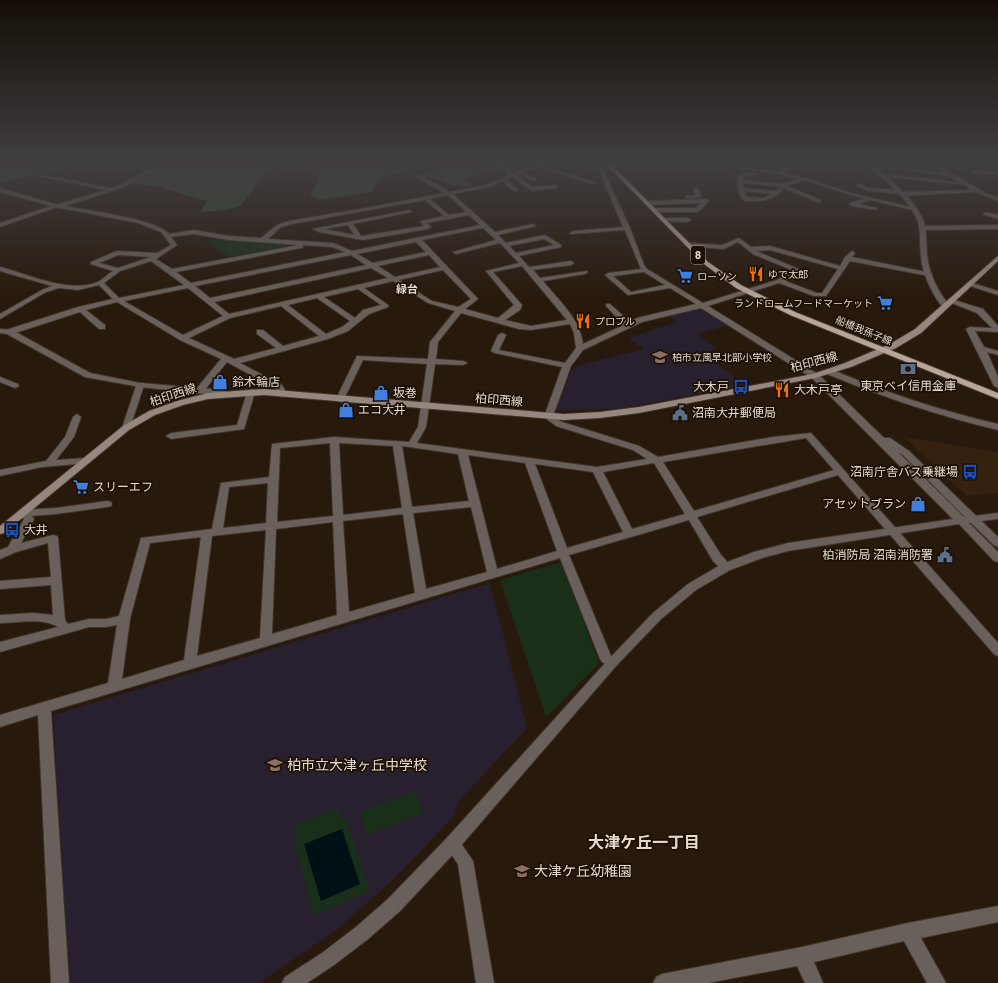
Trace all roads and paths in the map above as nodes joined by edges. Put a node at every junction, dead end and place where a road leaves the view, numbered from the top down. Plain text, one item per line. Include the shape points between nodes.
1 (54, 207) edge
2 (61, 207) edge
3 (382, 207) edge
4 (436, 207) edge
5 (464, 207) edge
6 (618, 207) edge
7 (651, 207) edge
8 (701, 207) edge
9 (865, 207) edge
10 (907, 207) edge
11 (912, 208) joint
12 (371, 209) junction
13 (875, 209) dead end
14 (654, 210) junction
15 (409, 212) dead end
16 (471, 213) junction
17 (986, 214) dead end
18 (381, 217) junction
19 (448, 217) junction
20 (998, 217) edge
21 (663, 220) junction
22 (688, 220) dead end
23 (301, 221) junction
24 (387, 222) dead end
25 (350, 223) junction
26 (0, 225) edge
27 (484, 226) junction
28 (533, 226) dead end
29 (392, 227) dead end
30 (428, 227) junction
31 (998, 227) edge
32 (627, 228) junction
33 (923, 228) junction
34 (316, 229) junction
35 (398, 232) junction
36 (573, 233) dead end
37 (494, 234) junction
38 (168, 236) junction
39 (438, 236) junction
40 (360, 238) junction
41 (264, 239) junction
42 (374, 240) dead end
43 (418, 240) junction
44 (315, 243) junction
45 (503, 243) junction
46 (687, 244) junction
47 (750, 249) junction
48 (456, 252) dead end
49 (352, 253) junction
50 (430, 253) junction
51 (516, 255) junction
52 (155, 257) junction
53 (998, 258) edge
54 (570, 263) dead end
55 (372, 265) junction
56 (526, 267) junction
57 (444, 268) junction
58 (841, 268) junction
59 (0, 269) edge
60 (118, 270) junction
61 (645, 270) junction
62 (171, 271) junction
63 (584, 272) dead end
64 (929, 274) junction
65 (393, 279) junction
66 (538, 280) junction
67 (779, 281) junction
68 (100, 283) junction
69 (969, 284) junction
70 (59, 286) junction
71 (190, 286) junction
72 (671, 286) junction
73 (360, 287) junction
74 (746, 292) junction
75 (998, 293) edge
76 (318, 296) junction
77 (118, 300) junction
78 (208, 301) junction
79 (282, 304) junction
80 (949, 304) junction
81 (608, 305) dead end
82 (703, 305) junction
83 (81, 309) junction
84 (459, 310) junction
85 (228, 316) junction
86 (0, 317) edge
87 (355, 321) junction
88 (499, 321) junction
89 (572, 321) junction
90 (629, 324) junction
91 (102, 327) dead end
92 (998, 330) edge
93 (2, 331) edge
94 (260, 332) dead end
95 (502, 334) dead end
96 (325, 337) junction
97 (183, 338) junction
98 (580, 348) junction
99 (282, 349) junction
100 (982, 349) junction
101 (885, 350) junction
102 (998, 353) edge
103 (229, 360) junction
104 (430, 362) junction
105 (463, 363) dead end
106 (567, 366) junction
107 (830, 372) junction
108 (814, 376) junction
109 (0, 379) edge
110 (140, 385) junction
111 (15, 386) dead end
112 (998, 386) edge
113 (200, 390) junction
114 (251, 392) junction
115 (224, 393) junction
116 (283, 394) junction
117 (997, 394) edge
118 (340, 399) junction
119 (424, 406) junction
120 (548, 416) junction
121 (77, 417) dead end
122 (998, 427) edge
123 (126, 428) junction
124 (171, 436) dead end
125 (334, 440) junction
126 (396, 443) junction
127 (412, 444) junction
128 (462, 452) junction
129 (86, 461) junction
130 (529, 461) junction
131 (658, 461) junction
132 (50, 463) junction
133 (598, 470) junction
134 (839, 472) junction
135 (0, 473) edge
136 (273, 479) junction
137 (475, 503) junction
138 (107, 504) dead end
139 (408, 510) junction
140 (22, 513) junction
141 (692, 515) junction
142 (998, 516) edge
143 (338, 518) junction
144 (967, 520) junction
145 (271, 525) junction
146 (0, 531) edge
147 (892, 531) junction
148 (212, 532) junction
149 (629, 534) junction
150 (998, 544) edge
151 (12, 549) junction
152 (563, 553) junction
153 (0, 555) edge
154 (998, 558) edge
155 (726, 567) junction
156 (493, 575) junction
157 (57, 581) junction
158 (0, 585) edge
159 (421, 595) junction
160 (124, 619) junction
161 (343, 619) junction
162 (0, 620) edge
163 (63, 624) junction
164 (266, 641) junction
165 (0, 647) edge
166 (998, 651) edge
167 (190, 663) junction
168 (612, 663) junction
169 (114, 686) junction
170 (44, 708) junction
171 (0, 721) edge
172 (452, 844) junction
173 (998, 914) edge
174 (908, 932) junction
175 (802, 956) junction
176 (686, 981) edge
177 (60, 983) edge
178 (291, 983) edge
179 (485, 983) edge
180 (662, 983) edge
181 (814, 983) edge
182 (937, 983) edge

1 - 26 street
2 - 38 street via 139,222 163,231
3 - 12 street
4 - 19 street
5 - 16 street
6 - 32 street
7 - 14 main road, 船橋我孫子線 / 8
8 - 14 street via 698,210
9 - 13 street
10 - 11 street
11 - 33 street
12 - 18 street
12 - 23 street
14 - 21 main road, 船橋我孫子線 / 8
15 - 18 street
16 - 19 street
16 - 27 street
17 - 20 street
18 - 24 street
18 - 25 street
19 - 30 street via 423,222
21 - 22 street
21 - 46 main road, 船橋我孫子線 / 8
23 - 34 street
23 - 41 street via 279,226
25 - 34 street
25 - 40 street
27 - 37 street
27 - 39 street
28 - 37 street
29 - 35 street
30 - 35 street
30 - 39 street
31 - 33 street
32 - 36 street
32 - 61 street
33 - 64 street via 924,258
34 - 40 street
35 - 40 street
37 - 45 street
38 - 41 street via 194,232 229,238
38 - 52 street via 174,245
39 - 43 street
40 - 42 street
41 - 44 street
43 - 49 street
43 - 50 street
44 - 49 street via 333,244
44 - 62 street
45 - 48 street
45 - 51 street
45 - 51 street via 545,237 559,246
46 - 47 street via 723,246 740,240
46 - 74 main road, 船橋我孫子線 / 8 via 715,271
47 - 58 street via 770,248
47 - 67 street via 799,271
49 - 55 street
49 - 71 street
50 - 55 street
50 - 57 street
51 - 56 street
52 - 60 street
52 - 60 street via 117,253 92,263
52 - 62 street
53 - 69 main road, 柏印西線
54 - 56 street
55 - 65 street
55 - 78 street
56 - 66 street
56 - 88 street via 489,270 518,305
57 - 65 street
57 - 84 street via 475,299
58 - 64 street via 850,256
58 - 67 street via 824,294 816,295
59 - 70 street
60 - 68 street
61 - 72 street
61 - 72 street via 608,275 630,294
62 - 71 street
63 - 66 street
64 - 80 street via 940,300
65 - 73 street
65 - 84 street via 430,302
66 - 89 street
67 - 74 street
68 - 70 street via 78,288
68 - 77 street
69 - 75 street
69 - 80 main road, 柏印西線
70 - 86 street
71 - 77 street
71 - 78 street
72 - 82 street
73 - 76 street
73 - 87 street via 386,306 366,312
74 - 82 street
74 - 101 main road, 船橋我孫子線 / 8 via 788,312
76 - 79 street
76 - 87 street
77 - 83 street
77 - 97 street
78 - 85 street
79 - 85 street
79 - 96 street
80 - 92 street via 980,311
80 - 101 main road, 柏印西線 via 918,331
81 - 90 street
82 - 90 street
82 - 108 street
83 - 91 street
83 - 93 street
84 - 88 street
84 - 104 street via 434,342
85 - 97 street
87 - 96 street via 345,329
88 - 89 street via 531,328
89 - 98 street via 578,332
90 - 98 street
92 - 100 street via 970,329
93 - 110 street via 88,375
94 - 99 street
95 - 106 street via 496,351
96 - 99 street
97 - 103 street
98 - 106 street
99 - 103 street
100 - 102 street
100 - 112 street
101 - 107 main road, 柏印西線
101 - 117 main road, 船橋我孫子線 / 8
103 - 113 street
103 - 116 street via 279,387
104 - 105 street
104 - 118 street via 360,358
104 - 119 street
106 - 120 street
107 - 108 main road, 柏印西線
107 - 122 street via 926,408
108 - 120 main road, 柏印西線 via 621,413
108 - 144 street
109 - 111 street
110 - 113 street
110 - 123 street
113 - 115 street
114 - 115 main road, 柏印西線
114 - 116 main road, 柏印西線
114 - 124 street via 241,427
115 - 123 main road, 柏印西線 via 165,408
116 - 118 main road, 柏印西線
118 - 119 main road, 柏印西線
119 - 120 main road, 柏印西線
119 - 127 street via 422,427
120 - 131 street via 559,424 636,448
121 - 132 street via 69,436
123 - 129 main road, 柏印西線
125 - 126 street
125 - 136 street via 275,446
125 - 143 street
126 - 127 street
126 - 139 street
127 - 128 street
128 - 130 street
128 - 137 street
129 - 132 street
129 - 140 main road, 柏印西線
130 - 133 street
130 - 152 street
131 - 133 street
131 - 134 street via 808,435
131 - 141 street
132 - 135 street
133 - 149 street
134 - 141 street
134 - 147 street
136 - 145 street
136 - 148 street via 224,485
137 - 139 street
137 - 156 street
138 - 140 street
139 - 143 street
139 - 159 street
140 - 146 main road, 柏印西線
140 - 151 street via 29,518
141 - 149 street
141 - 155 street via 717,558
142 - 144 street
143 - 145 street
143 - 161 street
144 - 147 street
144 - 150 street
144 - 154 street
145 - 148 street
145 - 164 street
147 - 155 street via 788,547
147 - 166 street
148 - 160 street via 145,540
148 - 167 street
149 - 152 street
151 - 153 street
151 - 157 street via 53,538
152 - 156 street
152 - 168 street via 606,659
155 - 168 street via 692,587 658,616
156 - 159 street
157 - 158 street
157 - 163 street
159 - 161 street
160 - 163 street via 106,623
160 - 169 street
161 - 164 street
162 - 163 street via 42,618
163 - 165 street
164 - 167 street
167 - 169 street
168 - 172 street
169 - 170 street
170 - 171 street
170 - 177 street
172 - 178 street via 394,905 362,933
172 - 179 street via 465,861
173 - 174 street
174 - 175 street
174 - 182 street
175 - 176 street
175 - 181 street
176 - 180 street

